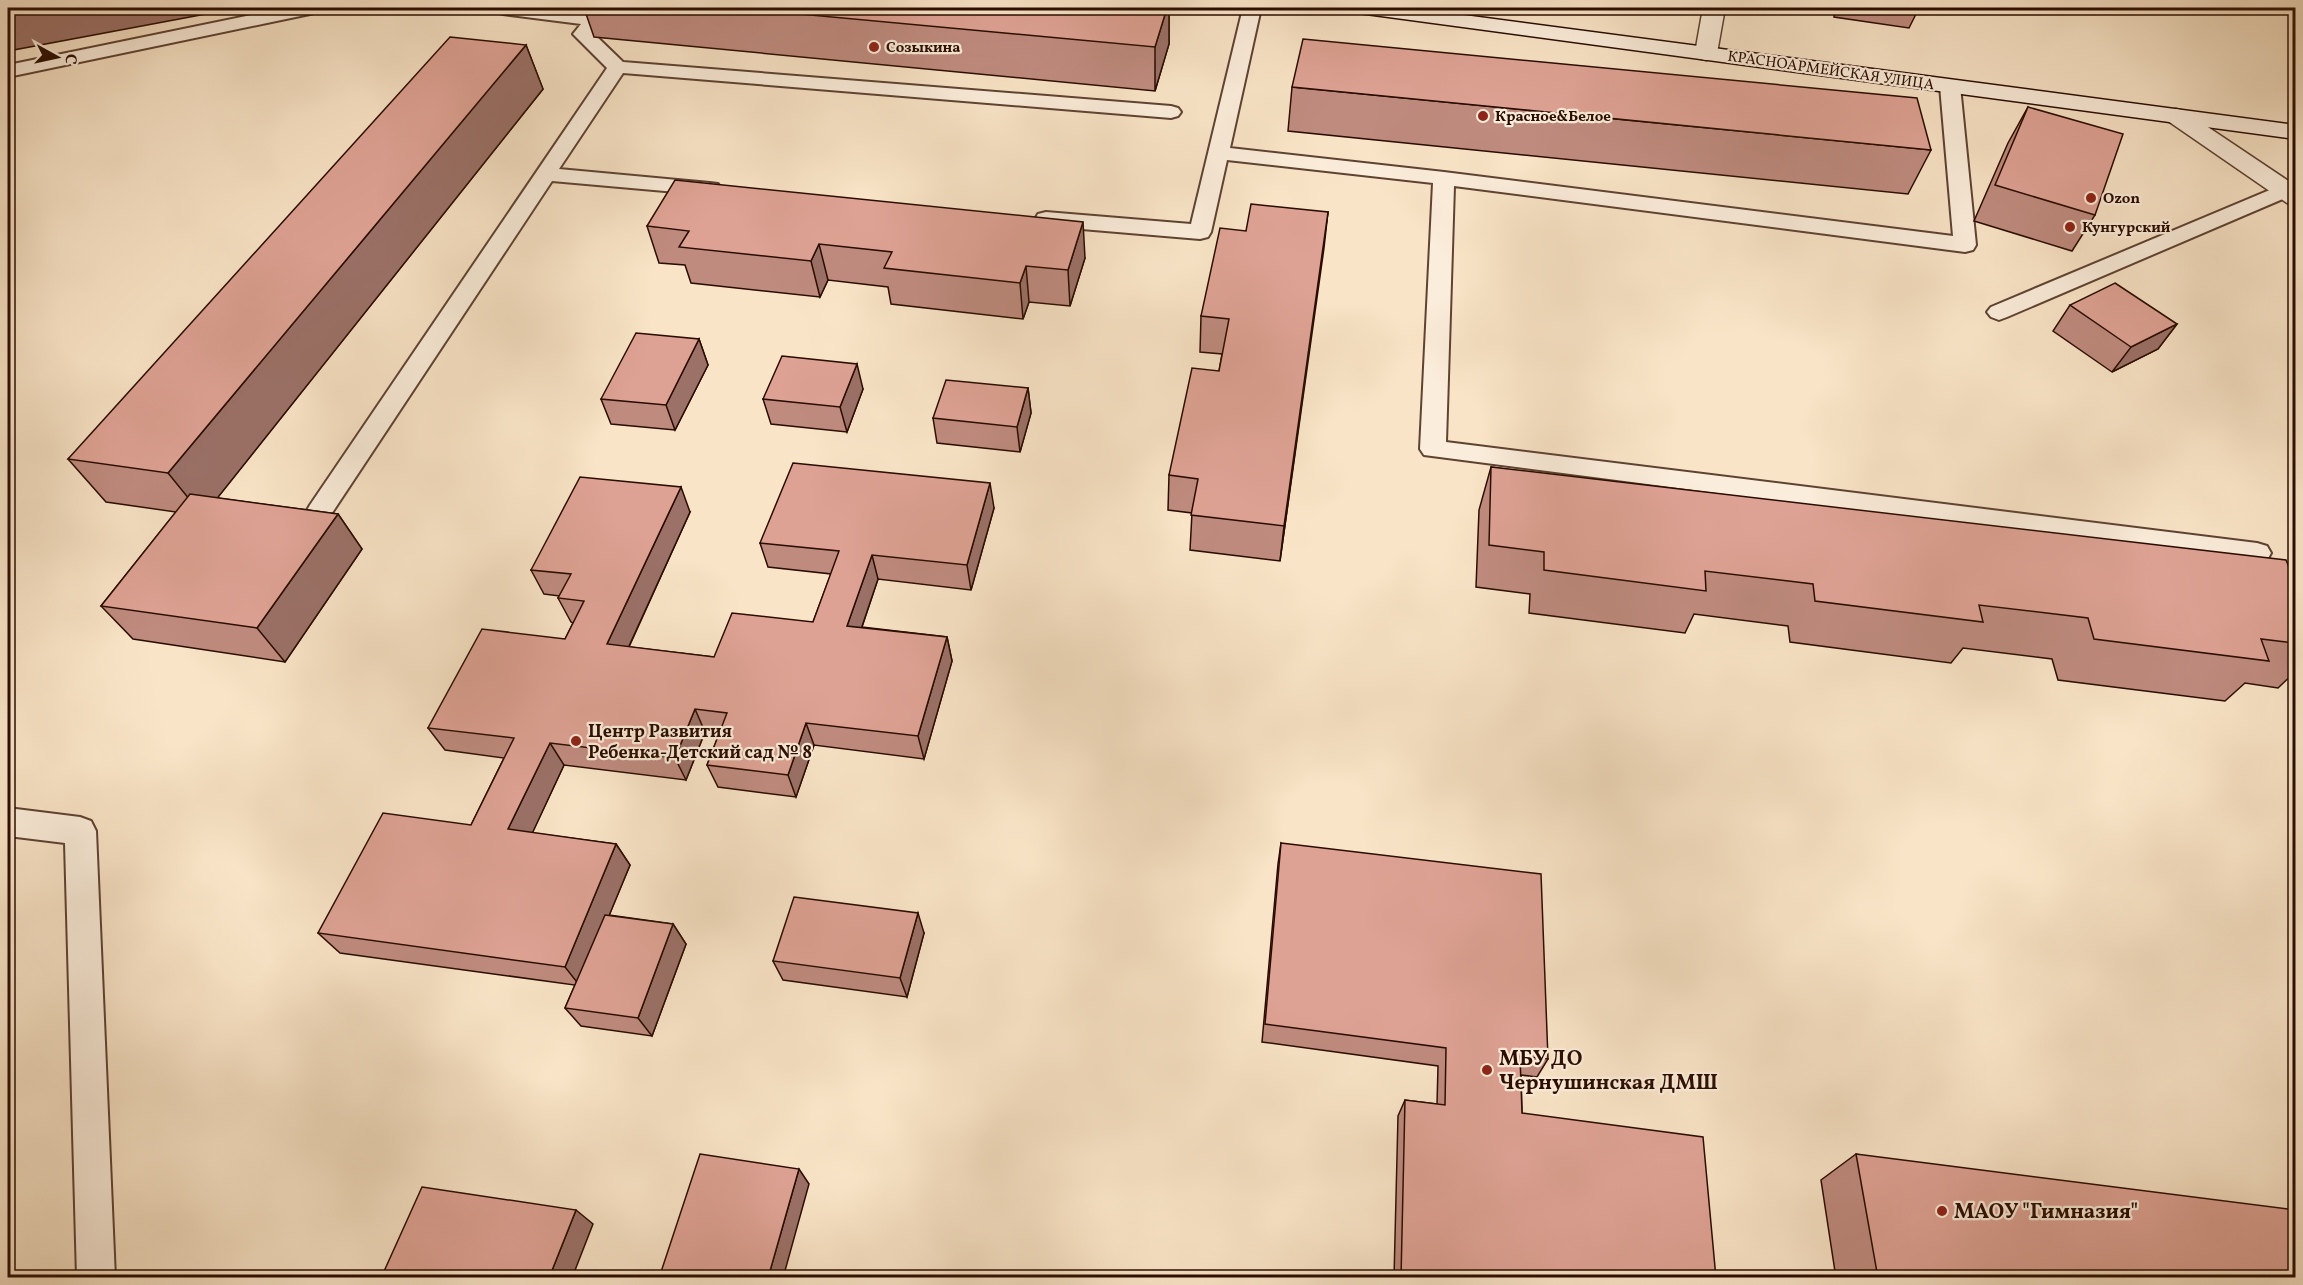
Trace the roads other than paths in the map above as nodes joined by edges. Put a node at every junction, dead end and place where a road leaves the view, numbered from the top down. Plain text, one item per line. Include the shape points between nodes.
1 (310, 8) edge
2 (503, 8) edge
3 (1252, 8) edge
4 (1366, 8) edge
5 (1714, 8) edge
6 (599, 14) edge
7 (1707, 52) junction
8 (616, 67) junction
9 (8, 70) edge
10 (1950, 86) junction
11 (1171, 112) dead end
12 (2176, 116) junction
13 (2295, 132) edge
14 (1218, 153) junction
15 (545, 174) junction
16 (1444, 178) junction
17 (736, 191) edge
18 (2290, 194) edge
19 (1022, 216) edge
20 (1999, 312) dead end
21 (319, 512) edge
22 (2257, 553) dead end
23 (8, 822) edge
24 (96, 1278) edge

1 - 9 lane
2 - 6 lane
3 - 14 lane
4 - 7 street, КРАСНОАРМЕЙСКАЯ УЛИЦА
5 - 7 street
6 - 8 lane via 583,34
7 - 10 street, КРАСНОАРМЕЙСКАЯ УЛИЦА
8 - 11 lane
8 - 15 lane
10 - 12 street, КРАСНОАРМЕЙСКАЯ УЛИЦА
10 - 16 lane via 1965,245
12 - 13 street, КРАСНОАРМЕЙСКАЯ УЛИЦА
12 - 18 street
14 - 16 lane
14 - 19 lane via 1200,232
15 - 17 lane
15 - 21 lane
16 - 22 lane via 1433,449
18 - 20 lane
23 - 24 lane via 80,831

